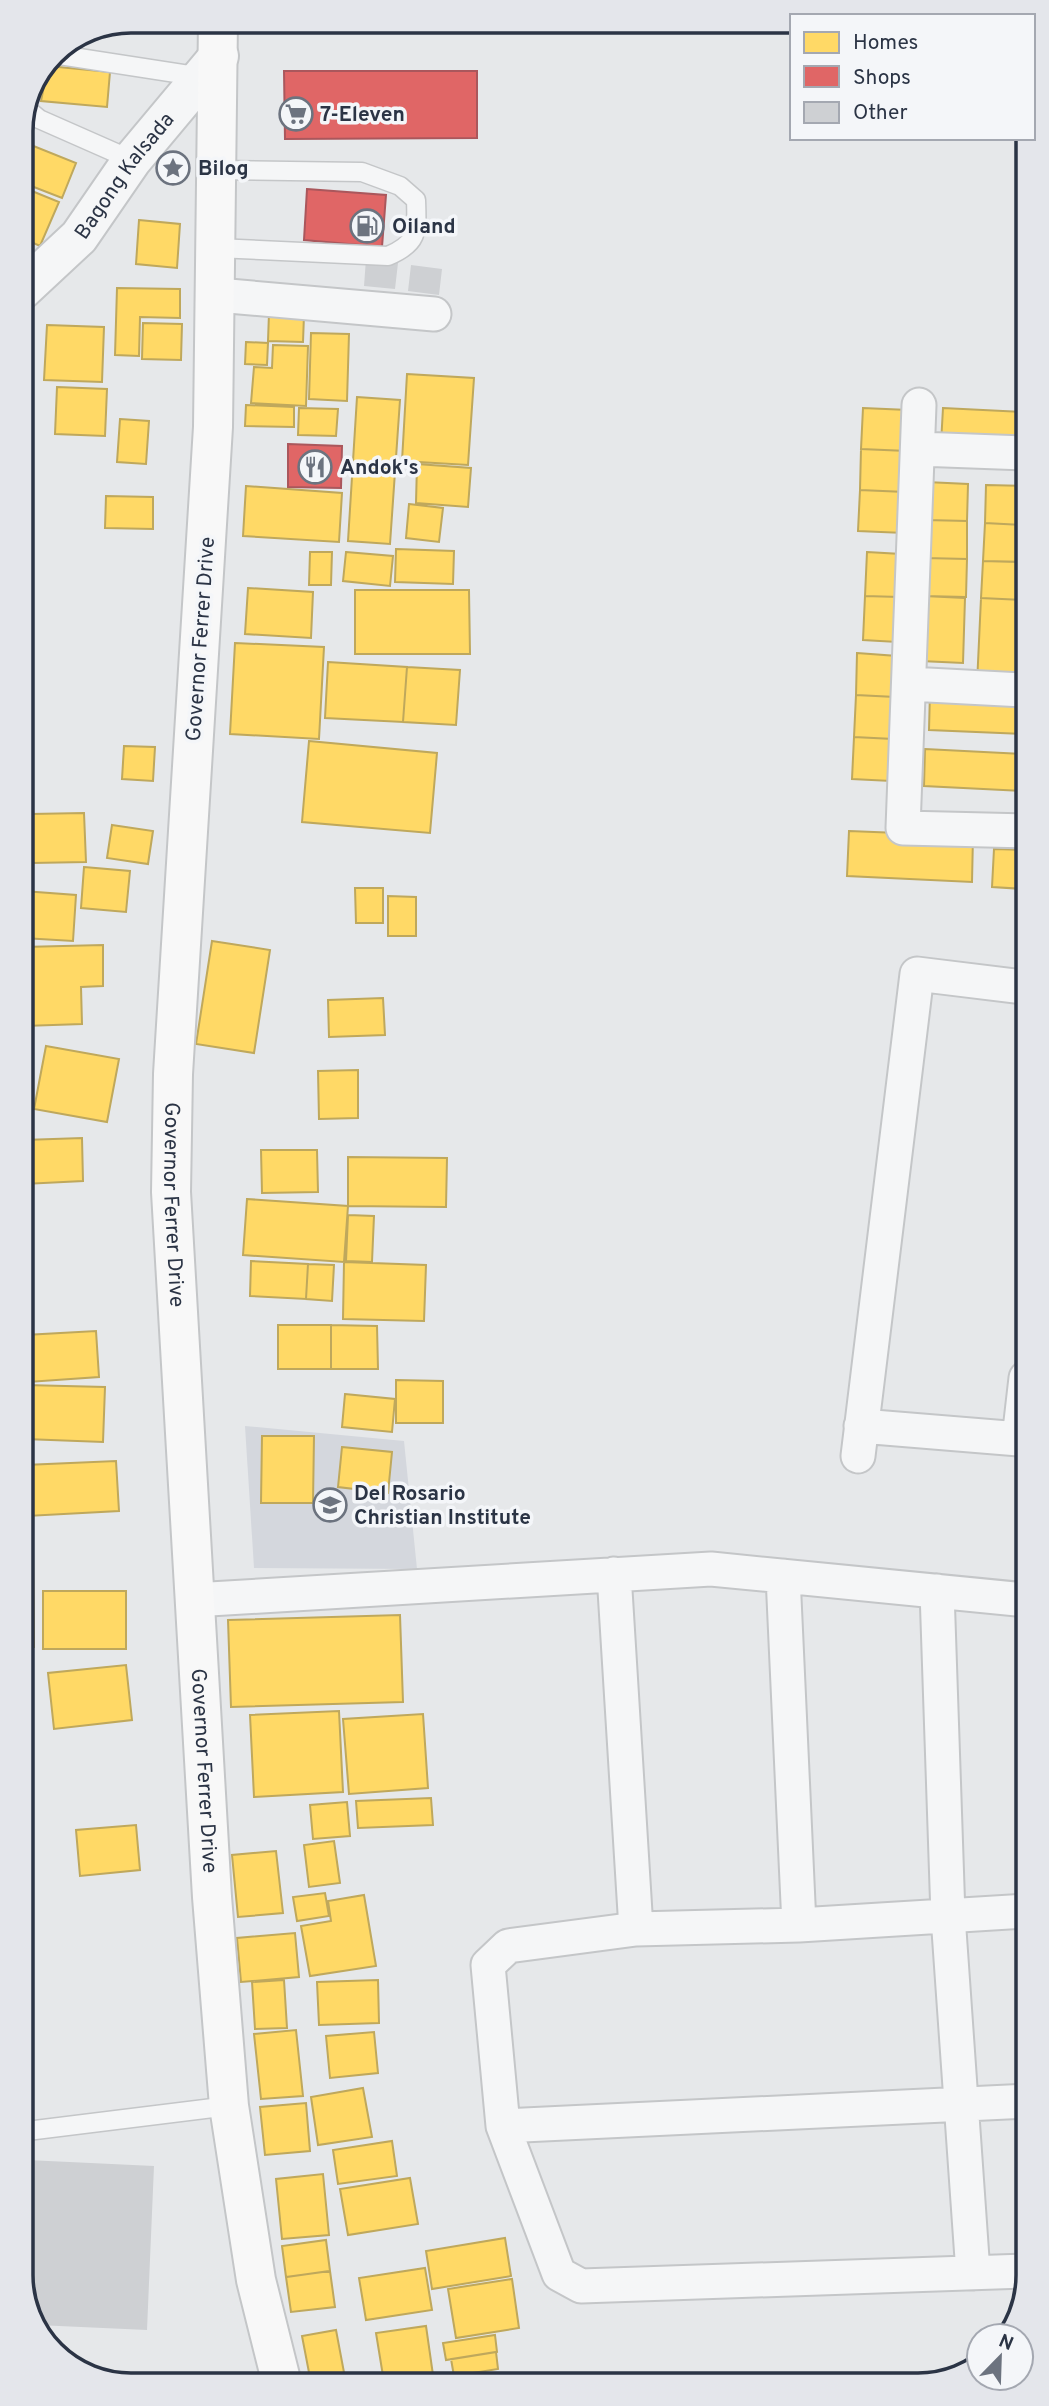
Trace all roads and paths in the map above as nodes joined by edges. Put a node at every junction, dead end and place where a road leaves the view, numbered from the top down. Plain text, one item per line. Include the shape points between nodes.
1 (213, 52) edge
2 (72, 54) edge
3 (35, 116) edge
4 (132, 160) junction
5 (218, 170) junction
6 (216, 248) junction
7 (33, 280) edge
8 (217, 295) junction
9 (434, 314) dead end
10 (919, 405) dead end
11 (918, 449) junction
12 (1016, 453) edge
13 (909, 684) junction
14 (1016, 691) edge
15 (1016, 831) edge
16 (1016, 986) edge
17 (1016, 1439) edge
18 (614, 1574) junction
19 (783, 1576) junction
20 (937, 1591) junction
21 (1016, 1599) edge
22 (193, 1600) junction
23 (1016, 1912) edge
24 (947, 1916) junction
25 (800, 1925) junction
26 (636, 1929) junction
27 (1016, 2101) edge
28 (962, 2103) junction
29 (229, 2106) junction
30 (503, 2126) junction
31 (33, 2130) edge
32 (1016, 2271) edge
33 (973, 2273) junction
34 (279, 2373) edge

1 - 2 lane
1 - 4 street, Bagong Kalsada
1 - 5 main road, Governor Ferrer Drive
3 - 4 lane
4 - 7 street, Bagong Kalsada via 79,237
5 - 6 main road, Governor Ferrer Drive
5 - 6 lane via 362,172 400,187 416,200 417,230 407,248 388,256
6 - 8 main road, Governor Ferrer Drive
8 - 9 street
8 - 22 main road, Governor Ferrer Drive via 173,1074 171,1192
10 - 11 street
11 - 12 street
11 - 13 street
13 - 14 street
13 - 15 street via 903,828
16 - 17 street via 917,974 859,1441
18 - 19 street via 711,1569
18 - 22 street
18 - 26 street
19 - 20 street
19 - 25 street
20 - 21 street
20 - 24 street
22 - 29 main road, Governor Ferrer Drive
23 - 24 street
24 - 25 street
24 - 28 street
25 - 26 street
26 - 30 street via 508,1946 488,1965
27 - 28 street
28 - 30 street
28 - 33 street
29 - 31 lane
29 - 34 main road, Governor Ferrer Drive via 256,2280
30 - 33 street via 559,2274 581,2286
32 - 33 street

